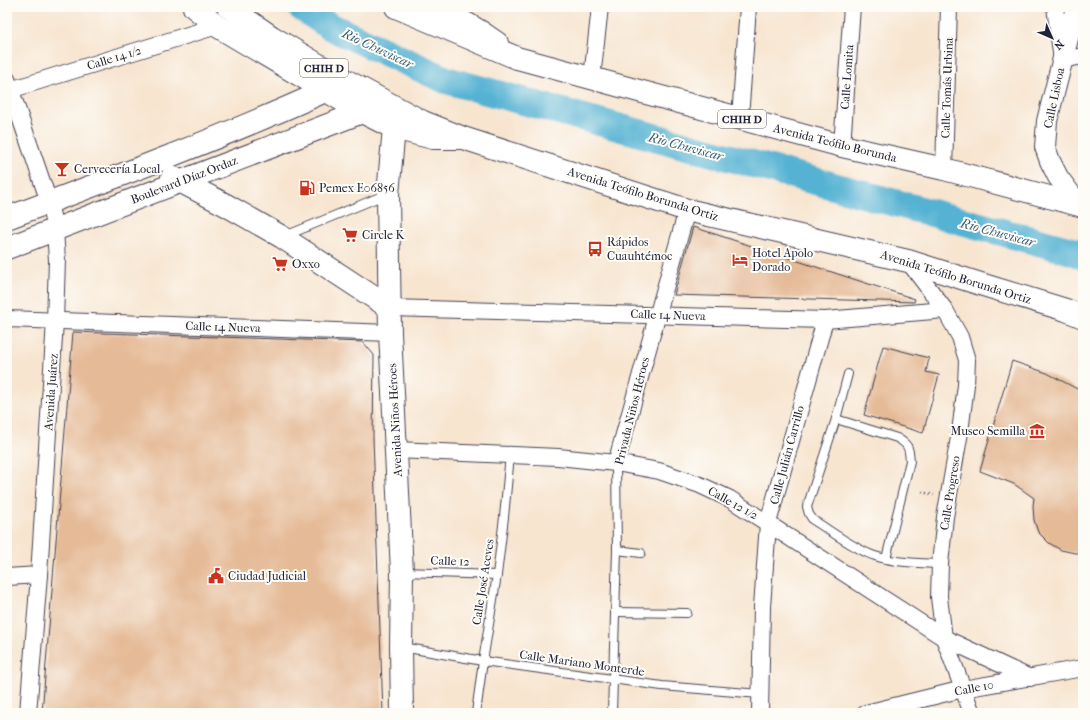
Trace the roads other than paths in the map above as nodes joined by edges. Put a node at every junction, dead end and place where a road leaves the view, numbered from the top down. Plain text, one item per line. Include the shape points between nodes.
1 (194, 7) edge
2 (228, 7) edge
3 (600, 7) edge
4 (748, 7) edge
5 (852, 7) edge
6 (949, 7) edge
7 (1055, 7) edge
8 (1076, 7) edge
9 (443, 9) edge
10 (402, 10) edge
11 (217, 26) junction
12 (1083, 56) edge
13 (517, 58) junction
14 (1062, 60) junction
15 (592, 78) junction
16 (9, 84) edge
17 (325, 91) junction
18 (362, 112) junction
19 (740, 118) junction
20 (394, 128) junction
21 (463, 138) junction
22 (842, 146) junction
23 (152, 164) junction
24 (944, 169) junction
25 (181, 182) junction
26 (388, 194) junction
27 (49, 202) junction
28 (1081, 206) edge
29 (687, 210) junction
30 (7, 218) edge
31 (55, 230) junction
32 (282, 237) junction
33 (7, 248) edge
34 (908, 261) junction
35 (390, 308) junction
36 (945, 310) junction
37 (657, 314) junction
38 (1083, 317) edge
39 (7, 319) edge
40 (825, 320) junction
41 (55, 321) junction
42 (390, 333) junction
43 (848, 374) dead end
44 (836, 419) junction
45 (396, 450) junction
46 (510, 455) junction
47 (616, 463) junction
48 (768, 523) junction
49 (617, 550) junction
50 (641, 553) dead end
51 (886, 559) junction
52 (940, 564) junction
53 (402, 572) junction
54 (39, 575) junction
55 (497, 575) junction
56 (7, 577) edge
57 (615, 612) junction
58 (687, 613) dead end
59 (944, 638) junction
60 (401, 647) junction
61 (482, 661) junction
62 (1083, 668) edge
63 (1030, 678) junction
64 (613, 679) junction
65 (963, 689) junction
66 (760, 694) junction
67 (28, 713) edge
68 (402, 713) edge
69 (476, 713) edge
70 (612, 713) edge
71 (760, 713) edge
72 (866, 713) edge
73 (972, 713) edge

1 - 11 main road
2 - 21 main road, Avenida Teófilo Borunda Ortiz / CHIH D via 332,73 423,122
3 - 15 street
4 - 19 street
5 - 22 street, Calle Lomita
6 - 24 street, Calle Tomás Urbina
7 - 14 street
8 - 14 street, Calle Lisboa
9 - 13 main road, Avenida Teófilo Borunda via 487,35
10 - 13 main road, Avenida Teófilo Borunda / CHIH D
11 - 16 street, Calle 14 1/2
11 - 17 main road
12 - 14 street
13 - 15 main road, Avenida Teófilo Borunda / CHIH D
14 - 28 street, Calle Lisboa via 1047,121 1045,147 1058,177
15 - 19 main road, Avenida Teófilo Borunda / CHIH D
16 - 27 street, Avenida Juárez
17 - 18 main road
17 - 23 main road
18 - 20 main road
18 - 25 main road, Boulevard Díaz Ordaz
19 - 22 main road, Avenida Teófilo Borunda / CHIH D
20 - 21 main road via 433,138
20 - 26 main road, Avenida Niños Héroes
21 - 29 main road, Avenida Teófilo Borunda Ortiz / CHIH D
22 - 24 main road, Avenida Teófilo Borunda / CHIH D
23 - 25 main road
23 - 27 main road
24 - 28 main road, Avenida Teófilo Borunda / CHIH D
25 - 31 main road, Boulevard Díaz Ordaz
25 - 32 main road
26 - 32 lane
26 - 35 main road, Avenida Niños Héroes
27 - 30 main road
27 - 31 street, Avenida Juárez
29 - 34 main road, Avenida Teófilo Borunda Ortiz / CHIH D
29 - 37 street, Privada Niños Héroes
31 - 33 main road, Boulevard Díaz Ordaz
31 - 41 street, Avenida Juárez
32 - 35 main road
34 - 36 street, Calle Progreso
34 - 38 main road, Avenida Teófilo Borunda Ortiz / CHIH D
35 - 37 street, Calle 14 Nueva
35 - 42 main road, Avenida Niños Héroes
36 - 40 street, Calle 14 Nueva
36 - 52 street, Calle Progreso via 960,337 966,360 966,385 944,517
37 - 40 street, Calle 14 Nueva
37 - 47 street, Privada Niños Héroes
39 - 41 street, Calle 14 Nueva
40 - 48 street, Calle Julián Carrillo
41 - 42 street, Calle 14 Nueva
41 - 54 street, Avenida Juárez
42 - 45 main road, Avenida Niños Héroes
43 - 44 lane
44 - 51 lane via 807,507 809,514 813,520 862,550
44 - 51 lane via 897,438 906,443 910,450 910,461
45 - 46 street, Calle 12 1/2
45 - 53 main road, Avenida Niños Héroes
46 - 47 street, Calle 12 1/2
46 - 55 lane, Calle José Aceves
47 - 48 street, Calle 12 1/2 via 658,471 700,485 730,499
47 - 49 lane, Privada Niños Héroes
48 - 59 street, Calle 12 1/2
48 - 66 street, Calle Julián Carrillo via 762,607
49 - 50 lane
49 - 57 lane, Privada Niños Héroes
51 - 52 lane
52 - 59 street, Calle Progreso via 939,597
53 - 55 lane, Calle 12
53 - 60 main road, Avenida Niños Héroes
54 - 56 street
54 - 67 street, Avenida Juárez
55 - 61 lane, Calle José Aceves
57 - 58 lane
57 - 64 lane, Privada Niños Héroes
59 - 63 street, Calle 12 1/2
59 - 65 street, Calle Progreso
60 - 61 lane, Calle Mariano Monterde
60 - 68 main road, Avenida Niños Héroes
61 - 64 lane, Calle Mariano Monterde
61 - 69 lane, Calle José Aceves
62 - 63 street, Calle 10
63 - 65 street, Calle 10
64 - 66 lane, Calle Mariano Monterde
64 - 70 lane, Privada Niños Héroes
65 - 72 street, Calle 10
65 - 73 street, Calle Progreso
66 - 71 street, Calle Julián Carrillo

